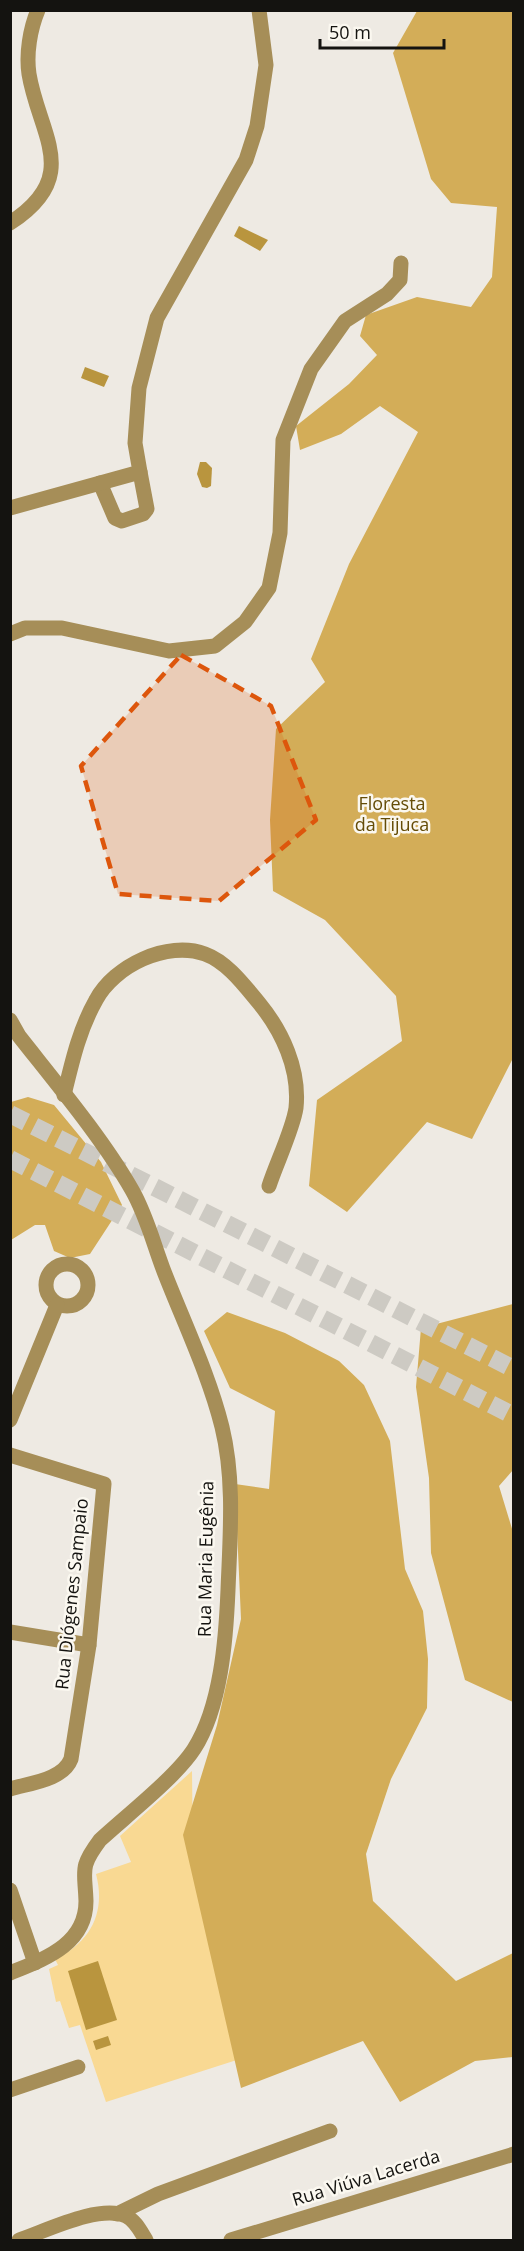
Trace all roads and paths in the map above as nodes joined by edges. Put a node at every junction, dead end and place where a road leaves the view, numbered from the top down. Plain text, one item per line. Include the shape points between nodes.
1 (38, 10) edge
2 (259, 10) edge
3 (10, 224) edge
4 (401, 263) dead end
5 (140, 472) junction
6 (100, 483) junction
7 (10, 507) edge
8 (10, 634) edge
9 (10, 1020) edge
10 (64, 1095) junction
11 (269, 1186) dead end
12 (57, 1305) dead end
13 (10, 1420) edge
14 (10, 1455) edge
15 (10, 1632) edge
16 (89, 1645) junction
17 (10, 1789) edge
18 (10, 1890) edge
19 (35, 1963) junction
20 (10, 1973) edge
21 (78, 2067) dead end
22 (11, 2088) edge
23 (330, 2131) dead end
24 (513, 2154) edge
25 (117, 2214) junction
26 (19, 2241) edge
27 (146, 2241) edge
28 (231, 2241) edge

1 - 3 street via 31,26 29,74 48,133 52,163 44,192
2 - 5 street via 266,65 257,126 246,160 157,318 139,388 135,443
4 - 8 street via 400,280 387,294 345,321 311,369 283,440 280,533 269,588 245,622 215,646 169,651 62,628 25,628
5 - 6 street
5 - 6 street via 147,509 122,521 115,518
6 - 7 street
9 - 10 street, Rua Maria Eugênia
10 - 11 street via 78,1038 97,998 129,965 170,949 205,954 236,975 275,1023 293,1066 296,1108
10 - 19 street, Rua Maria Eugênia via 134,1192 207,1380 227,1459 230,1546 221,1670 206,1727 179,1767 89,1854 83,1877 86,1900 80,1926 59,1951
12 - 13 street
14 - 16 street, Rua Diógenes Sampaio via 104,1484
15 - 16 street
16 - 17 street, Rua Diógenes Sampaio via 67,1769
18 - 19 street
19 - 20 street, Rua Maria Eugênia
21 - 22 street
23 - 25 street via 158,2193
24 - 28 street, Rua Viúva Lacerda
25 - 26 street via 94,2214
25 - 27 street via 128,2216

